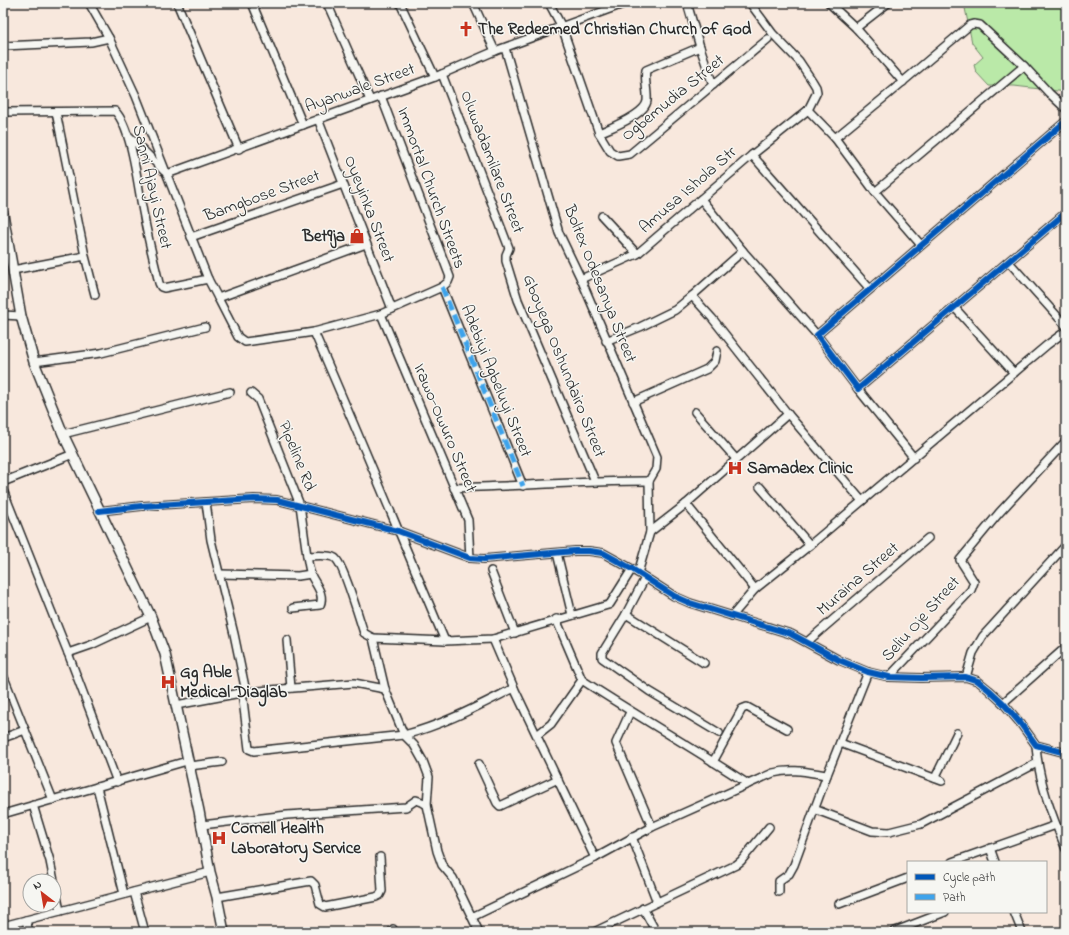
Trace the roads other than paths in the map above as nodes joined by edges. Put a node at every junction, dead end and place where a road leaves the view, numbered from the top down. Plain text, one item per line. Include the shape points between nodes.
1 (89, 3) edge
2 (176, 3) edge
3 (252, 3) edge
4 (327, 3) edge
5 (400, 3) edge
6 (473, 3) edge
7 (550, 3) edge
8 (626, 3) edge
9 (687, 3) edge
10 (750, 3) edge
11 (829, 3) edge
12 (888, 3) edge
13 (562, 27) junction
14 (856, 28) junction
15 (109, 38) junction
16 (768, 39) dead end
17 (3, 46) edge
18 (700, 47) junction
19 (505, 48) junction
20 (495, 51) junction
21 (1024, 66) junction
22 (439, 75) junction
23 (903, 82) junction
24 (713, 85) junction
25 (381, 96) junction
26 (370, 100) junction
27 (1066, 109) edge
28 (808, 110) junction
29 (3, 112) edge
30 (56, 112) junction
31 (318, 119) junction
32 (1066, 121) edge
33 (303, 125) junction
34 (599, 133) junction
35 (128, 136) junction
36 (835, 138) junction
37 (239, 149) junction
38 (752, 155) junction
39 (167, 174) junction
40 (343, 184) junction
41 (875, 192) junction
42 (701, 199) junction
43 (3, 214) edge
44 (1065, 215) edge
45 (602, 216) dead end
46 (191, 237) junction
47 (366, 244) junction
48 (921, 245) junction
49 (743, 251) junction
50 (637, 254) junction
51 (85, 256) junction
52 (506, 261) joint
53 (1009, 262) junction
54 (13, 270) junction
55 (208, 279) junction
56 (581, 279) junction
57 (442, 288) junction
58 (870, 289) junction
59 (96, 295) dead end
60 (692, 296) junction
61 (218, 298) junction
62 (954, 307) junction
63 (392, 309) junction
64 (381, 314) junction
65 (3, 315) edge
66 (21, 316) junction
67 (1066, 326) edge
68 (205, 327) dead end
69 (1066, 331) edge
70 (314, 332) junction
71 (817, 335) junction
72 (606, 341) junction
73 (717, 351) dead end
74 (34, 362) junction
75 (1014, 373) junction
76 (858, 389) junction
77 (230, 392) dead end
78 (251, 392) dead end
79 (633, 402) junction
80 (695, 412) dead end
81 (788, 414) junction
82 (62, 434) junction
83 (1066, 441) edge
84 (73, 454) junction
85 (914, 458) junction
86 (736, 459) junction
87 (595, 481) junction
88 (649, 481) junction
89 (3, 482) edge
90 (523, 486) junction
91 (760, 487) dead end
92 (454, 488) junction
93 (3, 490) edge
94 (862, 501) junction
95 (206, 502) junction
96 (686, 504) junction
97 (300, 505) junction
98 (99, 511) junction
99 (398, 531) junction
100 (650, 532) junction
101 (928, 538) dead end
102 (810, 545) junction
103 (1066, 545) edge
104 (557, 553) junction
105 (307, 556) junction
106 (470, 558) junction
107 (491, 571) dead end
108 (635, 571) junction
109 (220, 574) junction
110 (311, 574) junction
111 (645, 578) junction
112 (755, 589) junction
113 (293, 608) dead end
114 (626, 614) junction
115 (572, 615) junction
116 (732, 616) junction
117 (151, 617) junction
118 (556, 619) junction
119 (515, 633) junction
120 (373, 638) junction
121 (493, 639) junction
122 (287, 640) dead end
123 (445, 641) junction
124 (807, 642) junction
125 (1066, 647) edge
126 (68, 653) junction
127 (704, 662) dead end
128 (868, 672) junction
129 (3, 675) edge
130 (966, 676) junction
131 (889, 677) junction
132 (582, 680) junction
133 (291, 688) junction
134 (514, 688) junction
135 (385, 689) junction
136 (244, 692) junction
137 (1003, 703) junction
138 (176, 705) junction
139 (630, 712) junction
140 (787, 729) dead end
141 (25, 730) junction
142 (719, 733) dead end
143 (957, 733) dead end
144 (404, 735) junction
145 (538, 735) junction
146 (3, 738) edge
147 (840, 743) junction
148 (1036, 745) junction
149 (1066, 753) edge
150 (222, 762) dead end
151 (713, 762) junction
152 (1037, 763) junction
153 (188, 764) junction
154 (479, 764) dead end
155 (827, 775) junction
156 (558, 779) junction
157 (117, 782) junction
158 (748, 784) junction
159 (97, 787) junction
160 (53, 800) junction
161 (33, 805) junction
162 (427, 805) junction
163 (814, 809) junction
164 (3, 814) edge
165 (202, 825) junction
166 (1056, 825) junction
167 (652, 827) junction
168 (769, 827) dead end
169 (632, 837) junction
170 (990, 848) junction
171 (1066, 849) edge
172 (380, 857) dead end
173 (595, 858) junction
174 (955, 861) edge
175 (995, 861) edge
176 (210, 872) junction
177 (52, 873) edge
178 (907, 878) edge
179 (134, 892) junction
180 (779, 892) dead end
181 (124, 894) junction
182 (217, 896) junction
183 (657, 902) junction
184 (839, 904) dead end
185 (642, 908) junction
186 (62, 910) edge
187 (52, 913) edge
188 (942, 913) edge
189 (1014, 913) edge
190 (472, 917) junction
191 (26, 920) junction
192 (3, 926) edge
193 (29, 932) edge
194 (145, 932) edge
195 (224, 932) edge
196 (479, 932) edge
197 (594, 932) edge
198 (656, 932) edge
199 (893, 932) edge
200 (1022, 932) edge

1 - 15 street
2 - 37 street
3 - 33 street
4 - 26 street
5 - 22 street, Oluwadamilare Street
6 - 20 street
7 - 13 street
8 - 13 street, Ayanwale Street
9 - 18 street
10 - 28 street via 816,87 817,92
11 - 14 street
12 - 14 street
13 - 19 street, Ayanwale Street
13 - 34 street
14 - 23 street
15 - 17 street via 91,42
15 - 39 street via 136,96
16 - 24 street, Ogbemudia Street
18 - 24 street
18 - 34 street via 646,70 645,106 629,120
19 - 20 street, Ayanwale Street
19 - 56 street, Boltex Odesanya Street via 559,233
20 - 22 street, Ayanwale Street
21 - 23 street via 992,35 980,25 974,24 966,27
21 - 27 street
21 - 41 street
22 - 25 street, Ayanwale Street
22 - 52 street, Oluwadamilare Street via 509,248
23 - 36 street
24 - 34 street, Ogbemudia Street via 630,154 614,154
25 - 26 street, Ayanwale Street
25 - 57 street, Immortal Church Streets via 450,277
26 - 31 street, Ayanwale Street
28 - 36 street
28 - 38 street, Amusa Ishola Str
29 - 30 street, Sanni Ajayi Street
30 - 35 street, Sanni Ajayi Street via 115,111
30 - 51 street
31 - 33 street, Ayanwale Street
31 - 40 street, Oyeyinka Street
32 - 48 street
33 - 37 street, Ayanwale Street
35 - 39 street
35 - 55 street, Sanni Ajayi Street via 161,287
36 - 41 street
37 - 39 street, Ayanwale Street
38 - 42 street, Amusa Ishola Str
38 - 58 street
39 - 46 street
40 - 46 street, Bamgbose Street
40 - 47 street, Oyeyinka Street
41 - 48 street
42 - 49 street
42 - 50 street, Amusa Ishola Str
43 - 54 main road
44 - 53 street
45 - 50 street
46 - 55 street
47 - 61 street
47 - 63 street, Oyeyinka Street
48 - 58 street
49 - 60 street
49 - 71 street
50 - 56 street, Amusa Ishola Str
51 - 54 street
51 - 59 street
52 - 87 street, Gboyega Oshundairo Street via 518,300
53 - 62 street
53 - 67 street
54 - 66 main road
55 - 61 street
56 - 72 street, Boltex Odesanya Street
57 - 63 street
57 - 90 street, Adebiyi Agbeluyi Street
58 - 71 street
60 - 72 street via 675,310
60 - 81 street
61 - 70 street via 238,338 245,342
62 - 75 street
62 - 76 street
63 - 64 street
64 - 70 street
64 - 92 street, Irawo-Owuro Street
65 - 66 street
66 - 74 main road
68 - 74 street via 101,353
69 - 75 street
70 - 99 street via 364,445
71 - 76 street
72 - 79 street, Boltex Odesanya Street
73 - 79 street via 715,361 707,369
74 - 82 main road
75 - 85 street
76 - 85 street
77 - 82 street
78 - 97 street, Pipeline Rd via 258,399
79 - 88 street, Boltex Odesanya Street via 657,457 656,470
80 - 86 street
81 - 86 street
81 - 94 street
82 - 84 main road
83 - 131 street, Seliu Oje Street via 999,512 960,560 974,582 971,590
84 - 89 street
84 - 98 main road
85 - 94 street
86 - 96 street
87 - 88 street
87 - 90 street
88 - 100 street
90 - 92 street
91 - 102 street
92 - 106 street, Irawo-Owuro Street via 468,520
93 - 126 street
94 - 102 street
95 - 97 street via 254,499
95 - 98 street
95 - 109 street via 211,540
96 - 100 street
96 - 112 street
97 - 99 street
97 - 105 street, Pipeline Rd
98 - 117 main road
99 - 106 street
99 - 123 street
100 - 108 street
101 - 124 street, Muraina Street
102 - 112 street
103 - 130 street via 983,636 973,653
104 - 106 street
104 - 108 street via 602,553
104 - 115 street
105 - 110 street, Pipeline Rd
105 - 120 street via 331,556 338,561 364,633
107 - 119 street
108 - 111 street
108 - 115 street via 610,604
109 - 110 street
109 - 136 street
110 - 113 street, Pipeline Rd via 322,597 320,604
111 - 114 street
111 - 116 street via 690,603
112 - 116 street
114 - 127 street
114 - 142 street via 602,652 602,658 649,691
115 - 118 street
116 - 124 street via 791,634
117 - 126 street
117 - 138 main road via 164,654
118 - 119 street
118 - 132 street
119 - 121 street
120 - 123 street
120 - 135 street
121 - 123 street
121 - 134 street
122 - 133 street
124 - 128 street via 839,660
125 - 137 street
126 - 157 street
128 - 131 street
128 - 147 street
129 - 141 street
130 - 131 street
130 - 137 street via 978,681
132 - 139 street
132 - 145 street via 551,724
133 - 135 street via 354,683
133 - 136 street
134 - 144 street via 443,722
134 - 145 street
135 - 144 street
136 - 138 street
136 - 144 street via 249,749 252,751
137 - 148 street
138 - 153 main road
139 - 151 street
139 - 167 street via 616,743
140 - 151 street via 744,707
141 - 146 street
141 - 160 street
143 - 147 street via 938,779
144 - 162 street via 414,745 429,777
145 - 156 street
147 - 155 street
148 - 149 street
148 - 152 street
150 - 153 street
151 - 158 street
152 - 163 street via 921,824 889,832 872,831
152 - 166 street
153 - 157 street
153 - 165 main road
154 - 156 street via 500,806
155 - 158 street via 785,770
155 - 163 street
156 - 173 street
157 - 159 street
158 - 167 street
159 - 160 street
159 - 181 street
160 - 161 street
161 - 164 street
161 - 177 street
162 - 165 street via 416,800 406,807 287,815
162 - 190 street via 442,865 454,878
163 - 180 street via 792,871 779,881
165 - 176 main road
166 - 170 street
166 - 171 street
167 - 169 street
168 - 183 street via 742,861
169 - 173 street
169 - 183 street
170 - 174 street
170 - 175 street
172 - 182 street via 382,891 376,897 325,907 320,904 315,885 311,881
173 - 190 street
176 - 179 street
176 - 182 main road
178 - 184 street
179 - 181 street
179 - 194 street
181 - 186 street
182 - 195 main road
183 - 185 street
185 - 197 street
185 - 198 street
187 - 191 street
188 - 199 street
189 - 200 street
190 - 196 street
191 - 192 street
191 - 193 street

